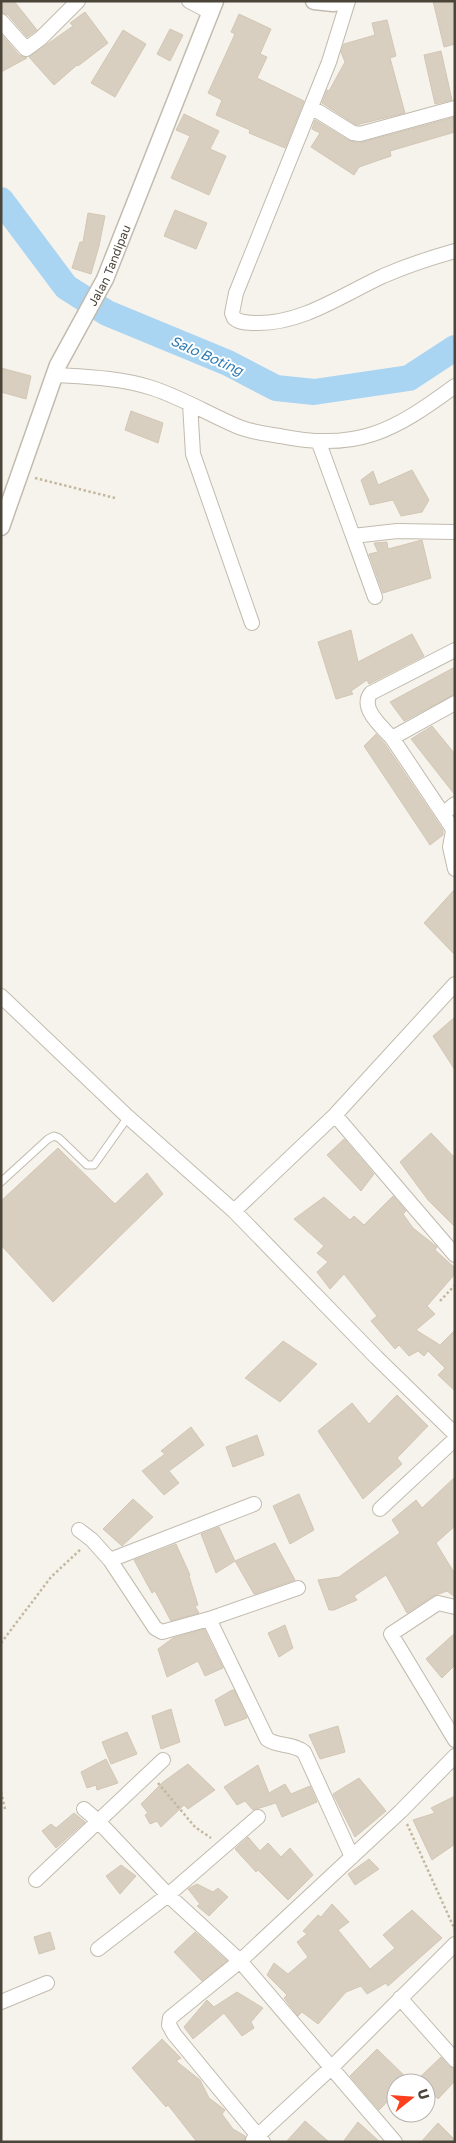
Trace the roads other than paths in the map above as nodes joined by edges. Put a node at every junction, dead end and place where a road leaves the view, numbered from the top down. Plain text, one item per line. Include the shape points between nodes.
1 (78, 1) edge
2 (189, 1) edge
3 (314, 1) edge
4 (347, 1) edge
5 (212, 7) edge
6 (1, 21) edge
7 (312, 106) junction
8 (455, 108) edge
9 (455, 251) edge
10 (56, 370) junction
11 (455, 386) edge
12 (190, 404) junction
13 (319, 443) junction
14 (1, 527) edge
15 (455, 532) edge
16 (353, 536) junction
17 (375, 597) dead end
18 (252, 623) dead end
19 (455, 650) edge
20 (455, 703) edge
21 (392, 738) junction
22 (455, 804) edge
23 (443, 814) junction
24 (455, 869) edge
25 (455, 984) edge
26 (1, 996) edge
27 (335, 1115) junction
28 (128, 1117) junction
29 (1, 1182) edge
30 (234, 1211) junction
31 (455, 1255) edge
32 (455, 1434) edge
33 (455, 1439) edge
34 (254, 1504) dead end
35 (380, 1509) dead end
36 (79, 1530) dead end
37 (110, 1560) junction
38 (298, 1588) dead end
39 (455, 1607) edge
40 (209, 1619) junction
41 (455, 1740) edge
42 (455, 1756) edge
43 (163, 1760) dead end
44 (84, 1809) dead end
45 (258, 1817) dead end
46 (97, 1820) junction
47 (352, 1857) junction
48 (36, 1880) dead end
49 (168, 1895) junction
50 (455, 1944) edge
51 (98, 1949) dead end
52 (240, 1961) junction
53 (47, 1984) dead end
54 (400, 1998) junction
55 (1, 2002) edge
56 (455, 2060) edge
57 (332, 2067) junction
58 (257, 2140) edge
59 (395, 2142) edge

1 - 6 street via 26,49
2 - 5 street
3 - 4 street
4 - 7 street
5 - 10 street, Jalan Tandipau via 105,279
7 - 8 street via 353,133 360,134
7 - 9 street via 238,287 233,305 234,318 244,323 284,320 314,310 390,274
10 - 12 street via 126,380
10 - 14 street, Jalan Tandipau
11 - 13 street via 385,431 350,440
12 - 13 street via 247,429
12 - 18 street via 193,454
13 - 16 street
15 - 16 street via 397,531
16 - 17 street
19 - 21 street via 368,697 369,711
20 - 21 street
21 - 23 street
22 - 23 street
23 - 24 street via 453,831 450,847
25 - 27 street
26 - 28 street
27 - 30 street
27 - 31 street
28 - 29 lane via 94,1165 87,1165 54,1136
28 - 30 street
30 - 32 street
33 - 35 street
34 - 37 street
36 - 37 street
37 - 40 street via 159,1631 168,1632
38 - 40 street
39 - 41 street via 438,1603 391,1634
40 - 47 street via 267,1739 296,1746 304,1752
42 - 47 street
43 - 46 street
44 - 46 street
45 - 49 street
46 - 48 street
46 - 49 street
47 - 52 street
49 - 51 street
49 - 52 street
50 - 54 street
52 - 57 street
52 - 58 street via 170,2018 169,2025
53 - 55 street
54 - 56 street
54 - 57 street
57 - 58 street
57 - 59 street

